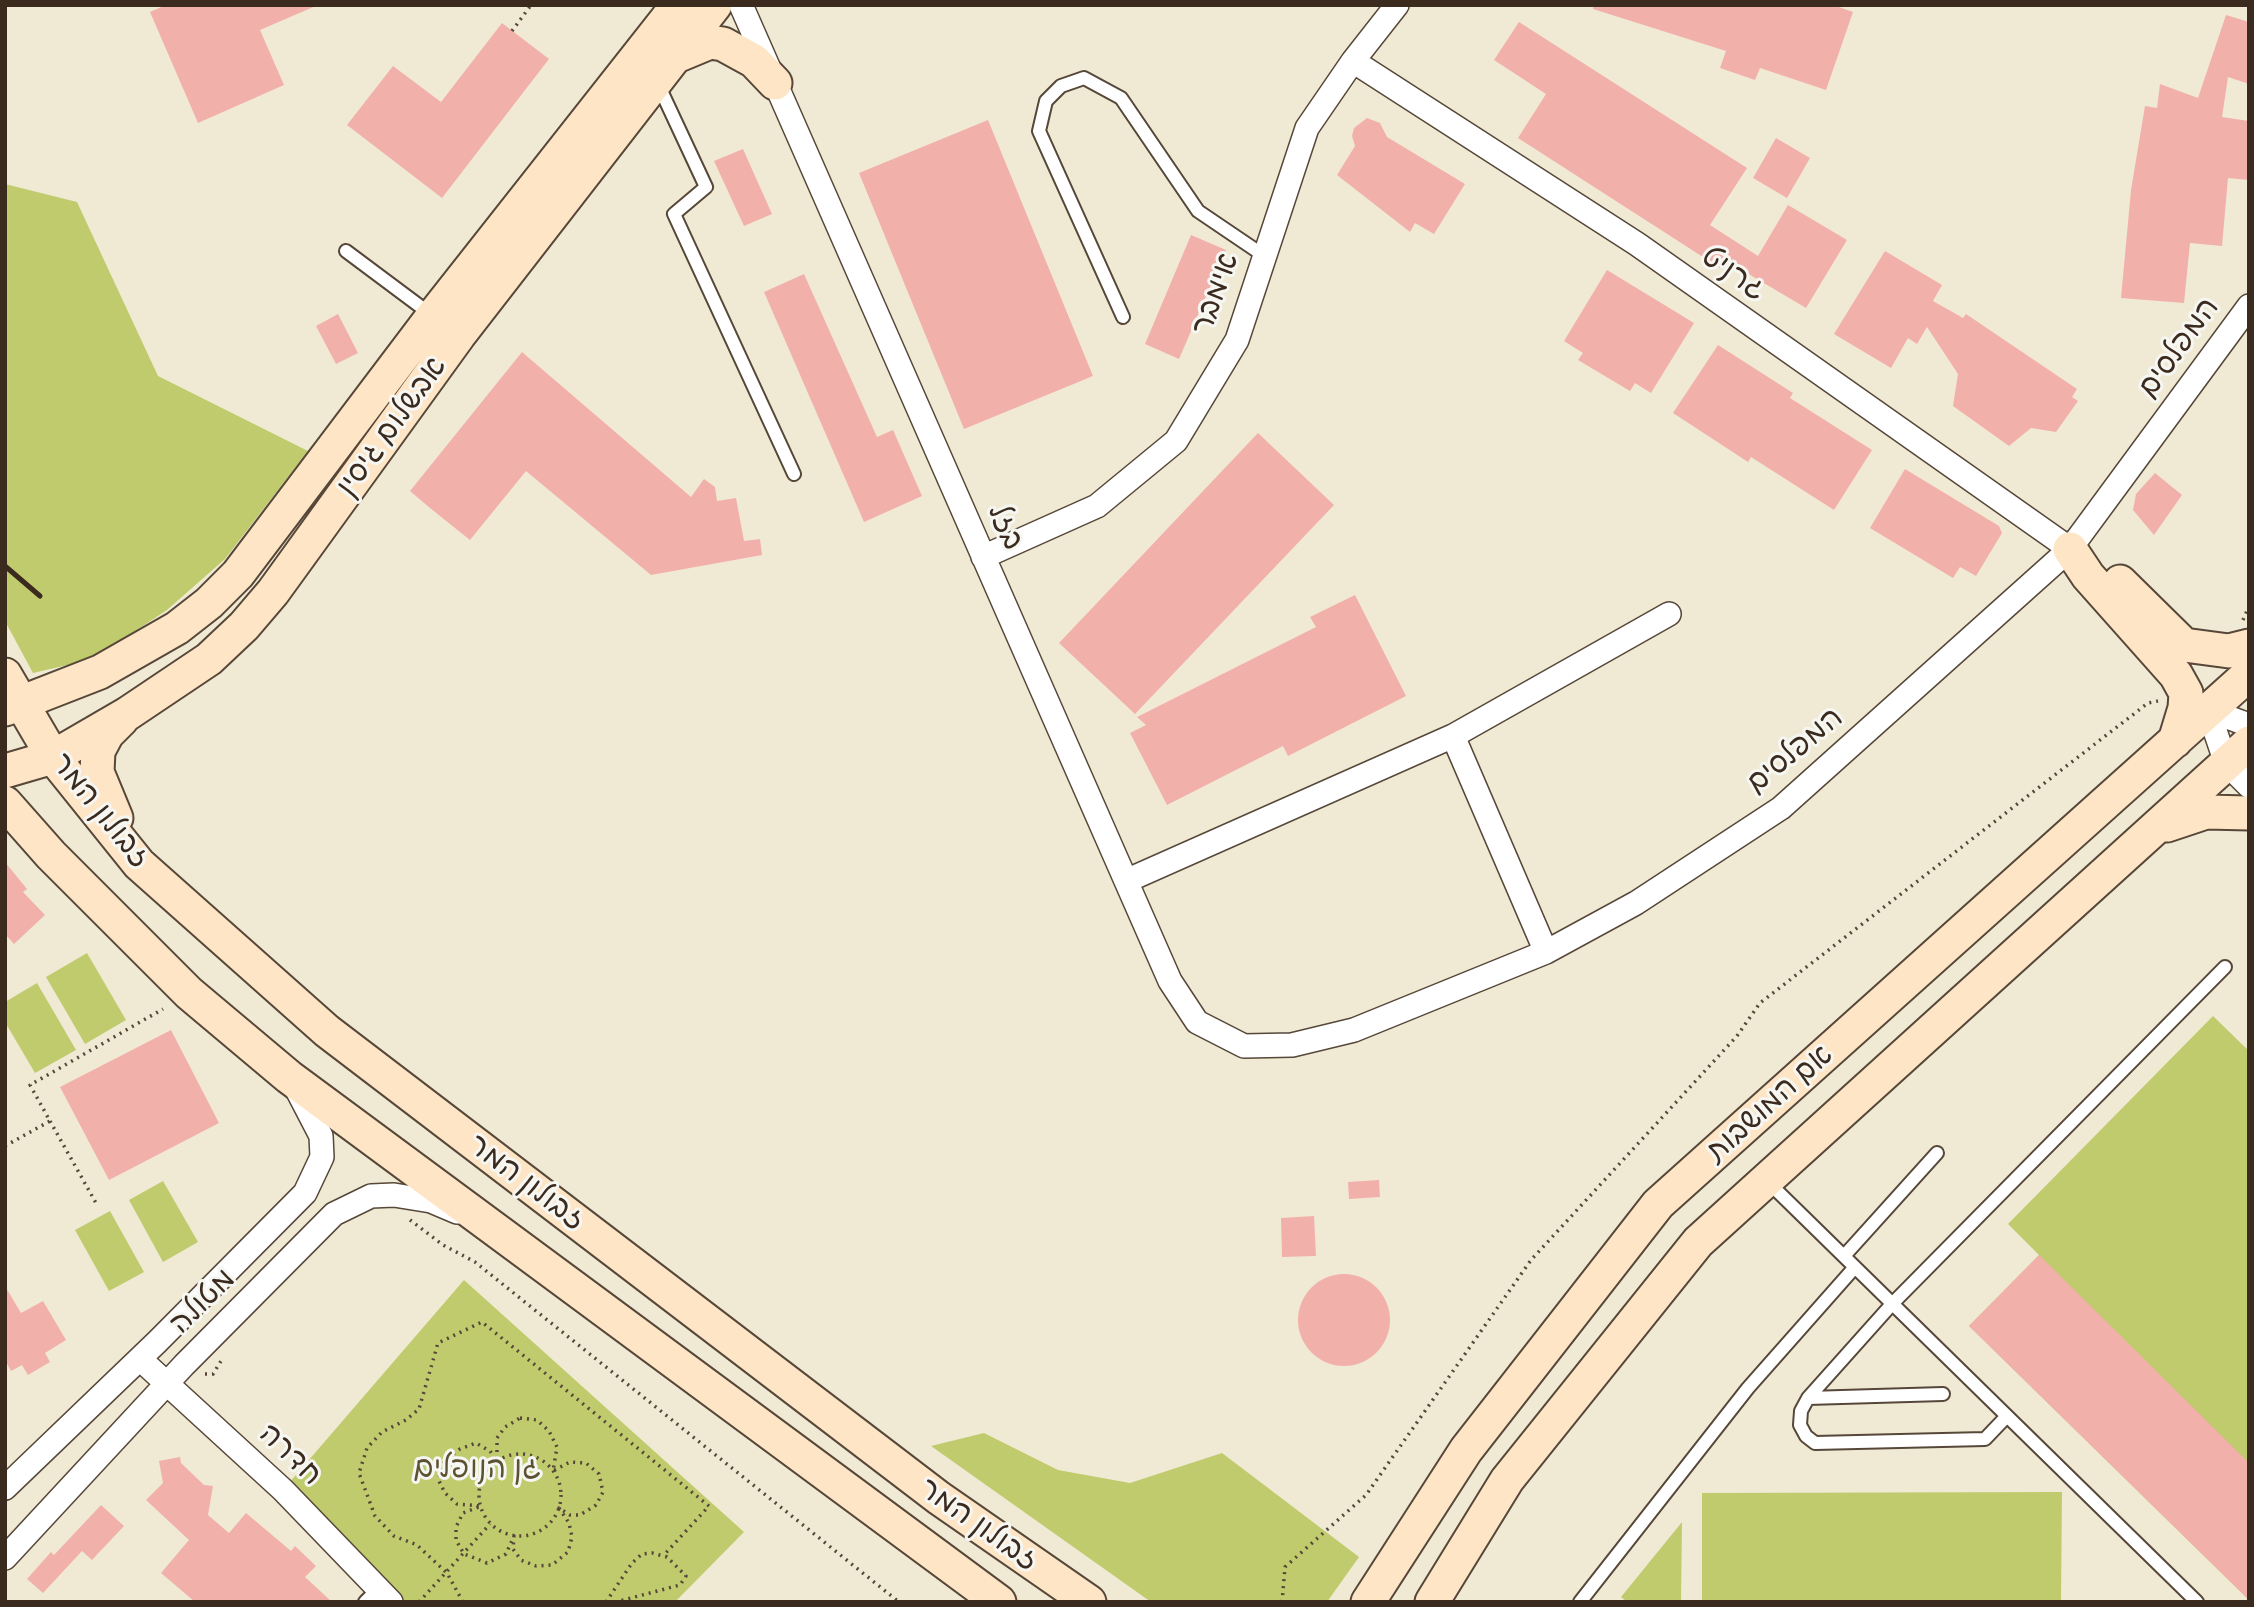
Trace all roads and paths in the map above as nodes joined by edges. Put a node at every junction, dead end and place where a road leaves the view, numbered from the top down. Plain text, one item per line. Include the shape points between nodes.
1 (531, 5) edge
2 (678, 5) edge
3 (715, 5) edge
4 (741, 5) edge
5 (1397, 5) edge
6 (512, 31) dead end
7 (1353, 61) junction
8 (665, 68) junction
9 (775, 83) junction
10 (346, 251) dead end
11 (1263, 255) junction
12 (2249, 306) edge
13 (1123, 317) dead end
14 (446, 325) junction
15 (794, 474) dead end
16 (2070, 549) junction
17 (983, 557) junction
18 (2249, 606) edge
19 (1669, 614) dead end
20 (2242, 657) edge
21 (10, 696) edge
22 (2197, 702) junction
23 (127, 714) junction
24 (2249, 725) edge
25 (1453, 736) junction
26 (53, 757) junction
27 (2241, 764) edge
28 (5, 771) edge
29 (5, 803) edge
30 (2249, 813) edge
31 (5, 827) edge
32 (2155, 830) junction
33 (51, 855) junction
34 (139, 864) junction
35 (1126, 881) junction
36 (1546, 952) junction
37 (2225, 967) dead end
38 (163, 1009) dead end
39 (1244, 1046) joint
40 (289, 1077) junction
41 (50, 1122) junction
42 (5, 1146) edge
43 (1937, 1153) dead end
44 (1765, 1178) junction
45 (96, 1203) dead end
46 (401, 1213) dead end
47 (490, 1228) junction
48 (1844, 1256) junction
49 (1855, 1267) junction
50 (1892, 1304) junction
51 (227, 1352) dead end
52 (141, 1359) junction
53 (172, 1387) junction
54 (1942, 1394) dead end
55 (1808, 1398) junction
56 (2007, 1416) junction
57 (497, 1461) junction
58 (553, 1471) junction
59 (5, 1488) edge
60 (481, 1506) junction
61 (559, 1508) junction
62 (490, 1524) junction
63 (514, 1536) junction
64 (464, 1554) junction
65 (663, 1556) junction
66 (5, 1558) edge
67 (447, 1573) junction
68 (378, 1597) edge
69 (419, 1602) edge
70 (463, 1602) edge
71 (606, 1602) edge
72 (616, 1602) edge
73 (899, 1602) edge
74 (999, 1602) edge
75 (1089, 1602) edge
76 (1282, 1602) edge
77 (1368, 1602) edge
78 (1432, 1602) edge
79 (1580, 1602) edge
80 (2197, 1602) edge

1 - 6 path
2 - 14 street, אבשלום גיסין
3 - 8 street, אבשלום גיסין
4 - 9 street, בזל
5 - 7 street, אימבר
7 - 11 street, אימבר via 1307,128
7 - 16 street, גרניט via 1637,244
8 - 9 street via 710,42 754,61
8 - 14 street, אבשלום גיסין
8 - 15 lane via 706,187 674,214
9 - 17 street, בזל
10 - 14 lane
11 - 13 lane via 1198,211 1122,98 1083,78 1061,86 1046,101 1039,131
11 - 17 street, אימבר via 1237,340 1175,441 1097,506
12 - 16 street, המפלסים
14 - 21 street, אבשלום גיסין via 209,603 177,628 100,671
14 - 23 street, אבשלום גיסין via 266,600 209,659
16 - 20 street via 2105,566 2184,645
16 - 22 street
16 - 36 street, המפלסים via 1781,808 1636,903
17 - 35 street, בזל
18 - 20 path
19 - 25 street
20 - 22 street, אם המושבות
21 - 26 street, זבולון המר
22 - 24 street
22 - 27 street
22 - 76 path via 2148,703 1760,1003 1737,1036 1531,1260 1366,1495 1285,1567
22 - 77 street, אם המושבות via 2175,741 1658,1204 1466,1450
23 - 26 street, אבשלום גיסין
23 - 34 street via 107,734 97,772
25 - 35 street
25 - 36 street
26 - 28 street, אבשלום גיסין
26 - 34 street, זבולון המר
27 - 32 street, אם המושבות
29 - 33 street, זבולון המר
30 - 32 street via 2206,812
31 - 33 street
32 - 44 street, אם המושבות
33 - 40 street, זבולון המר via 189,993
34 - 75 street, זבולון המר via 327,1031 939,1498
35 - 39 street, בזל via 1170,981 1197,1023
36 - 39 street, המפלסים via 1354,1030 1292,1045
37 - 50 lane
38 - 41 path via 30,1085
40 - 47 street, זבולון המר
40 - 52 street, מטולה via 321,1136 322,1157 316,1175 305,1193
41 - 42 path
41 - 45 path
43 - 48 lane
44 - 48 lane
44 - 78 street, אם המושבות via 1698,1242 1507,1480
46 - 73 path via 475,1262
47 - 53 street, מטולה via 431,1201 371,1196 350,1204 334,1214
47 - 74 street, זבולון המר
48 - 49 lane
49 - 50 lane
49 - 79 lane via 1748,1388
50 - 55 lane
50 - 56 lane
51 - 53 path via 213,1374 191,1375
52 - 53 street, חדרה
52 - 59 street, מטולה
53 - 66 street, מטולה
53 - 68 street, חדרה via 283,1490
54 - 55 lane
55 - 56 lane via 1800,1425 1815,1443 1985,1439
56 - 80 lane
57 - 58 path via 510,1455 530,1456
57 - 58 path via 496,1438 505,1427 520,1418 537,1420 557,1447
57 - 60 path via 480,1484
57 - 60 path via 476,1443 447,1458 440,1469 439,1481 457,1504
58 - 61 path via 559,1484
58 - 61 path via 570,1462 586,1463 598,1474 603,1492 596,1505 580,1515
60 - 62 path
60 - 64 path via 463,1513 456,1527 456,1540
61 - 63 path via 542,1530
61 - 63 path via 572,1537 568,1552 552,1565 536,1566 521,1560 513,1549
62 - 63 path
62 - 64 path
63 - 64 path via 506,1554 487,1563
64 - 67 path
65 - 67 path via 709,1506 482,1322 438,1343 419,1409 382,1432 367,1448 359,1473 375,1516 394,1536 417,1545
65 - 71 path via 642,1554
65 - 72 path via 686,1576 680,1585
67 - 69 path
67 - 70 path

